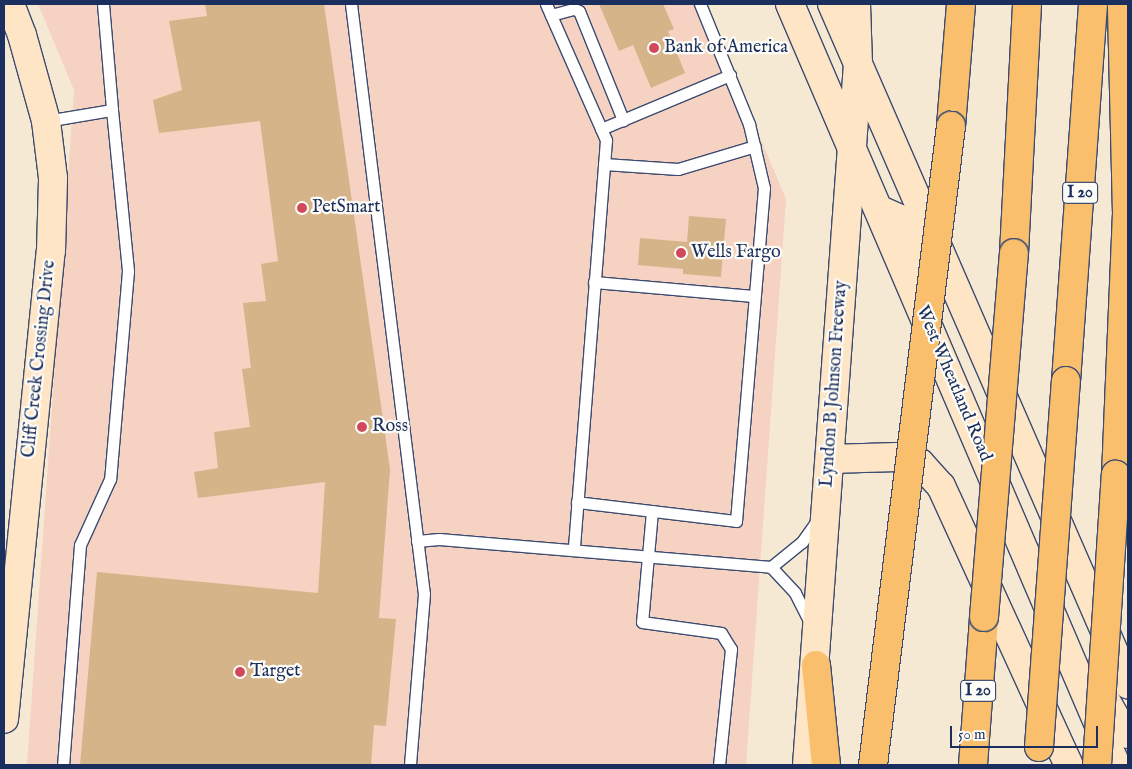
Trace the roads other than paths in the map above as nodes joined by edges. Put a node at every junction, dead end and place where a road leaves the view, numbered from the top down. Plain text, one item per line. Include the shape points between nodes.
1 (10, 4) edge
2 (103, 4) edge
3 (351, 4) edge
4 (700, 4) edge
5 (790, 4) edge
6 (832, 4) edge
7 (856, 4) edge
8 (961, 4) edge
9 (1027, 4) edge
10 (1092, 4) edge
11 (1122, 4) edge
12 (548, 9) edge
13 (858, 64) junction
14 (730, 75) junction
15 (112, 110) junction
16 (623, 120) junction
17 (46, 121) junction
18 (601, 129) junction
19 (755, 146) junction
20 (852, 148) junction
21 (604, 164) junction
22 (878, 209) junction
23 (847, 212) junction
24 (594, 282) junction
25 (753, 296) junction
26 (962, 304) junction
27 (830, 458) junction
28 (827, 500) junction
29 (577, 502) junction
30 (652, 511) junction
31 (418, 542) junction
32 (574, 550) junction
33 (647, 557) junction
34 (771, 567) junction
35 (817, 654) junction
36 (1079, 678) junction
37 (1128, 684) edge
38 (4, 719) edge
39 (1128, 734) edge
40 (1038, 756) edge
41 (63, 765) edge
42 (410, 765) edge
43 (720, 765) edge
44 (807, 765) edge
45 (826, 765) edge
46 (874, 765) edge
47 (973, 765) edge
48 (1069, 765) edge
49 (1097, 765) edge
50 (1116, 765) edge

1 - 17 main road, Cliff Creek Crossing Drive
2 - 15 lane
3 - 31 lane
4 - 14 lane
5 - 20 main road, West Wheatland Road
6 - 13 main road
7 - 13 main road, Lyndon B Johnson Freeway
8 - 46 highway, bridge via 951,126
9 - 47 highway, I 20, bridge via 1014,253
10 - 40 highway, I 20, bridge
11 - 49 highway, bridge via 1127,214 1116,476
12 - 16 lane via 574,9 579,12
12 - 18 lane
13 - 20 main road, Lyndon B Johnson Freeway
13 - 26 main road
14 - 16 lane
14 - 19 lane
15 - 17 lane
15 - 41 lane via 128,271 110,479 80,546
16 - 18 lane
17 - 38 main road, Cliff Creek Crossing Drive via 53,178 51,251
18 - 21 lane via 606,140
19 - 21 lane via 678,169
19 - 25 lane via 764,188 764,208
20 - 22 main road, West Wheatland Road
20 - 23 main road, Lyndon B Johnson Freeway
21 - 24 lane
22 - 23 main road
22 - 26 main road via 902,220 938,278
22 - 36 main road, West Wheatland Road
23 - 27 main road, Lyndon B Johnson Freeway
24 - 25 lane
24 - 29 lane
25 - 30 lane via 736,521
26 - 37 main road
27 - 28 main road, Lyndon B Johnson Freeway
27 - 48 main road via 897,456 920,463 941,486
28 - 34 lane via 802,542
28 - 35 main road, Lyndon B Johnson Freeway
29 - 30 lane
29 - 32 lane
30 - 33 lane
31 - 32 lane via 439,539
31 - 42 lane via 424,594
32 - 33 lane
33 - 34 lane
33 - 43 lane via 642,622 721,633 731,649
34 - 35 lane via 785,580 806,610
35 - 44 main road, Lyndon B Johnson Freeway
35 - 45 highway
36 - 39 main road via 1100,690 1122,730
36 - 50 main road, West Wheatland Road

